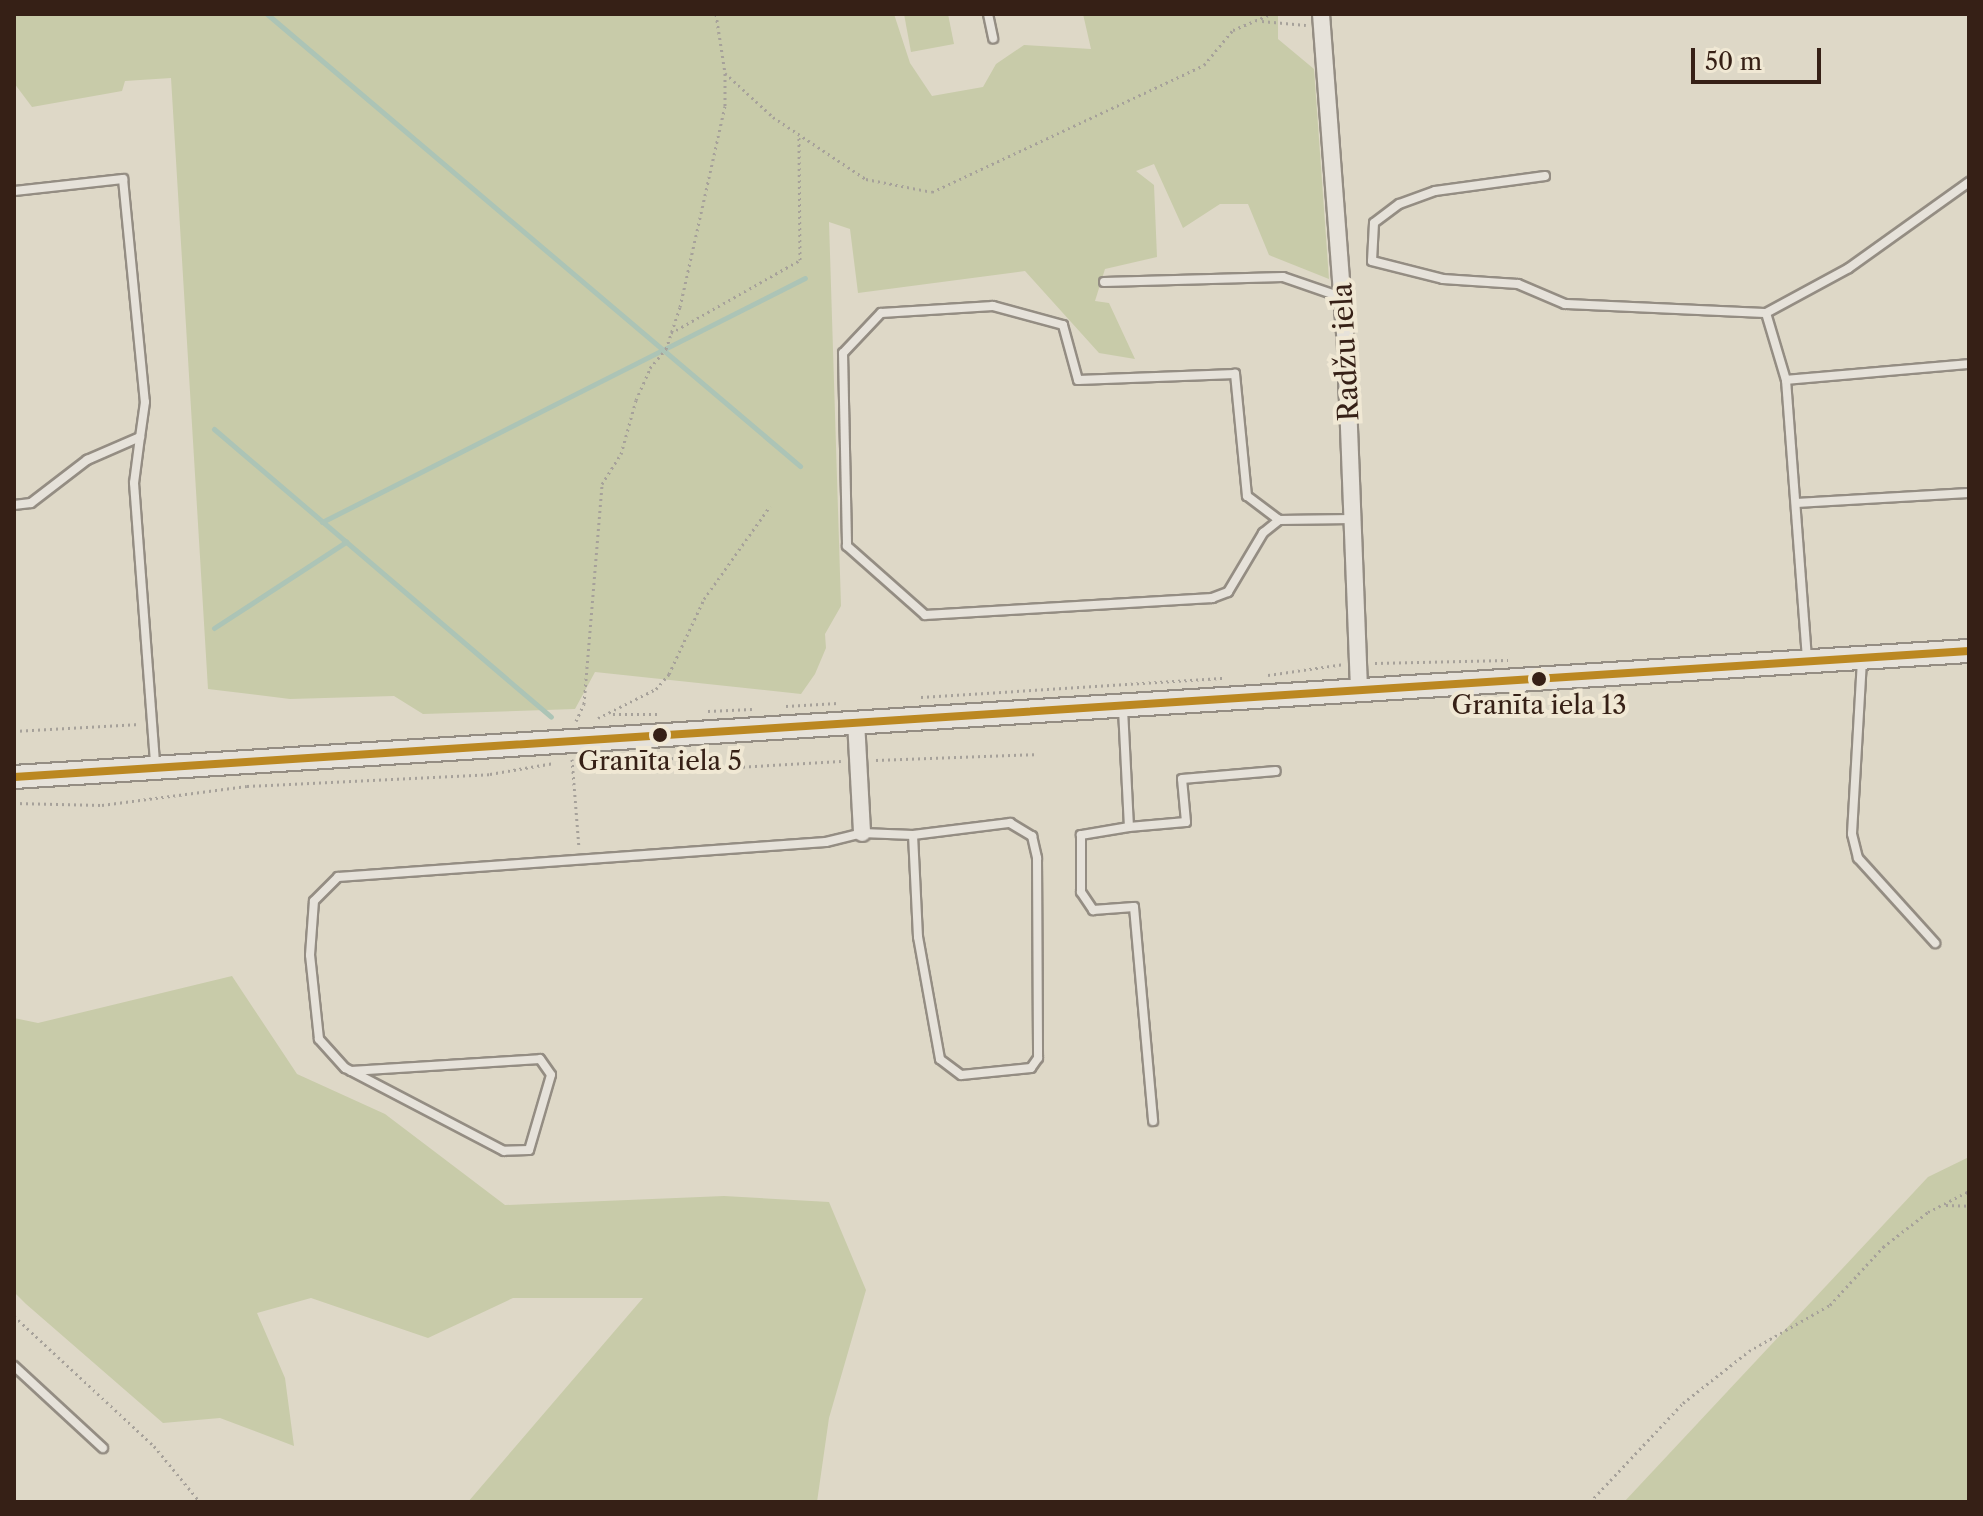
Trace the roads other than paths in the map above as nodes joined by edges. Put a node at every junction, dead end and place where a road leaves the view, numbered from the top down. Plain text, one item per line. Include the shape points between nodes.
1 (988, 14) edge
2 (1322, 21) edge
3 (993, 38) dead end
4 (1545, 176) dead end
5 (1969, 182) edge
6 (14, 191) edge
7 (1104, 282) dead end
8 (1342, 297) junction
9 (1766, 313) junction
10 (1969, 364) edge
11 (1786, 380) junction
12 (140, 437) junction
13 (1969, 493) edge
14 (1796, 503) junction
15 (14, 505) edge
16 (1353, 519) junction
17 (1279, 520) junction
18 (1969, 651) edge
19 (1862, 659) junction
20 (1807, 663) junction
21 (1359, 690) junction
22 (1123, 704) junction
23 (856, 721) junction
24 (155, 769) junction
25 (1276, 771) dead end
26 (14, 777) edge
27 (1129, 827) junction
28 (862, 833) junction
29 (913, 835) junction
30 (1935, 943) dead end
31 (351, 1071) junction
32 (1153, 1121) dead end
33 (14, 1366) edge
34 (103, 1448) dead end

1 - 3 lane
2 - 8 street, Radžu iela
4 - 9 lane via 1435,191 1399,204 1374,223 1372,261 1443,279 1518,284 1565,304
5 - 9 lane via 1849,268
6 - 12 lane via 123,179 145,402
7 - 8 lane via 1283,277
8 - 16 street, Radžu iela
9 - 11 lane
10 - 11 lane
11 - 14 lane
12 - 15 lane via 87,460 31,503
12 - 24 lane via 134,483
13 - 14 lane
14 - 20 lane
16 - 17 lane
16 - 21 street, Radžu iela
17 - 17 lane via 1263,533 1228,592 1212,598 925,615 847,546 843,353 881,313 993,306 1063,325 1078,380 1235,374 1247,496
18 - 19 main road
19 - 20 main road
19 - 30 lane via 1852,834 1858,858
20 - 21 main road
21 - 22 main road
22 - 23 main road
22 - 27 lane
23 - 24 main road
23 - 28 street
24 - 26 main road
25 - 27 lane via 1182,779 1186,822
27 - 32 lane via 1081,835 1081,892 1093,910 1134,907
28 - 29 lane
28 - 31 lane via 826,842 338,877 323,888 310,915 319,1039
29 - 29 lane via 1010,823 1032,836 1037,858 1038,1058 1031,1068 961,1075 940,1059 918,937
31 - 31 lane via 540,1059 551,1075 529,1150 504,1151
33 - 34 lane

